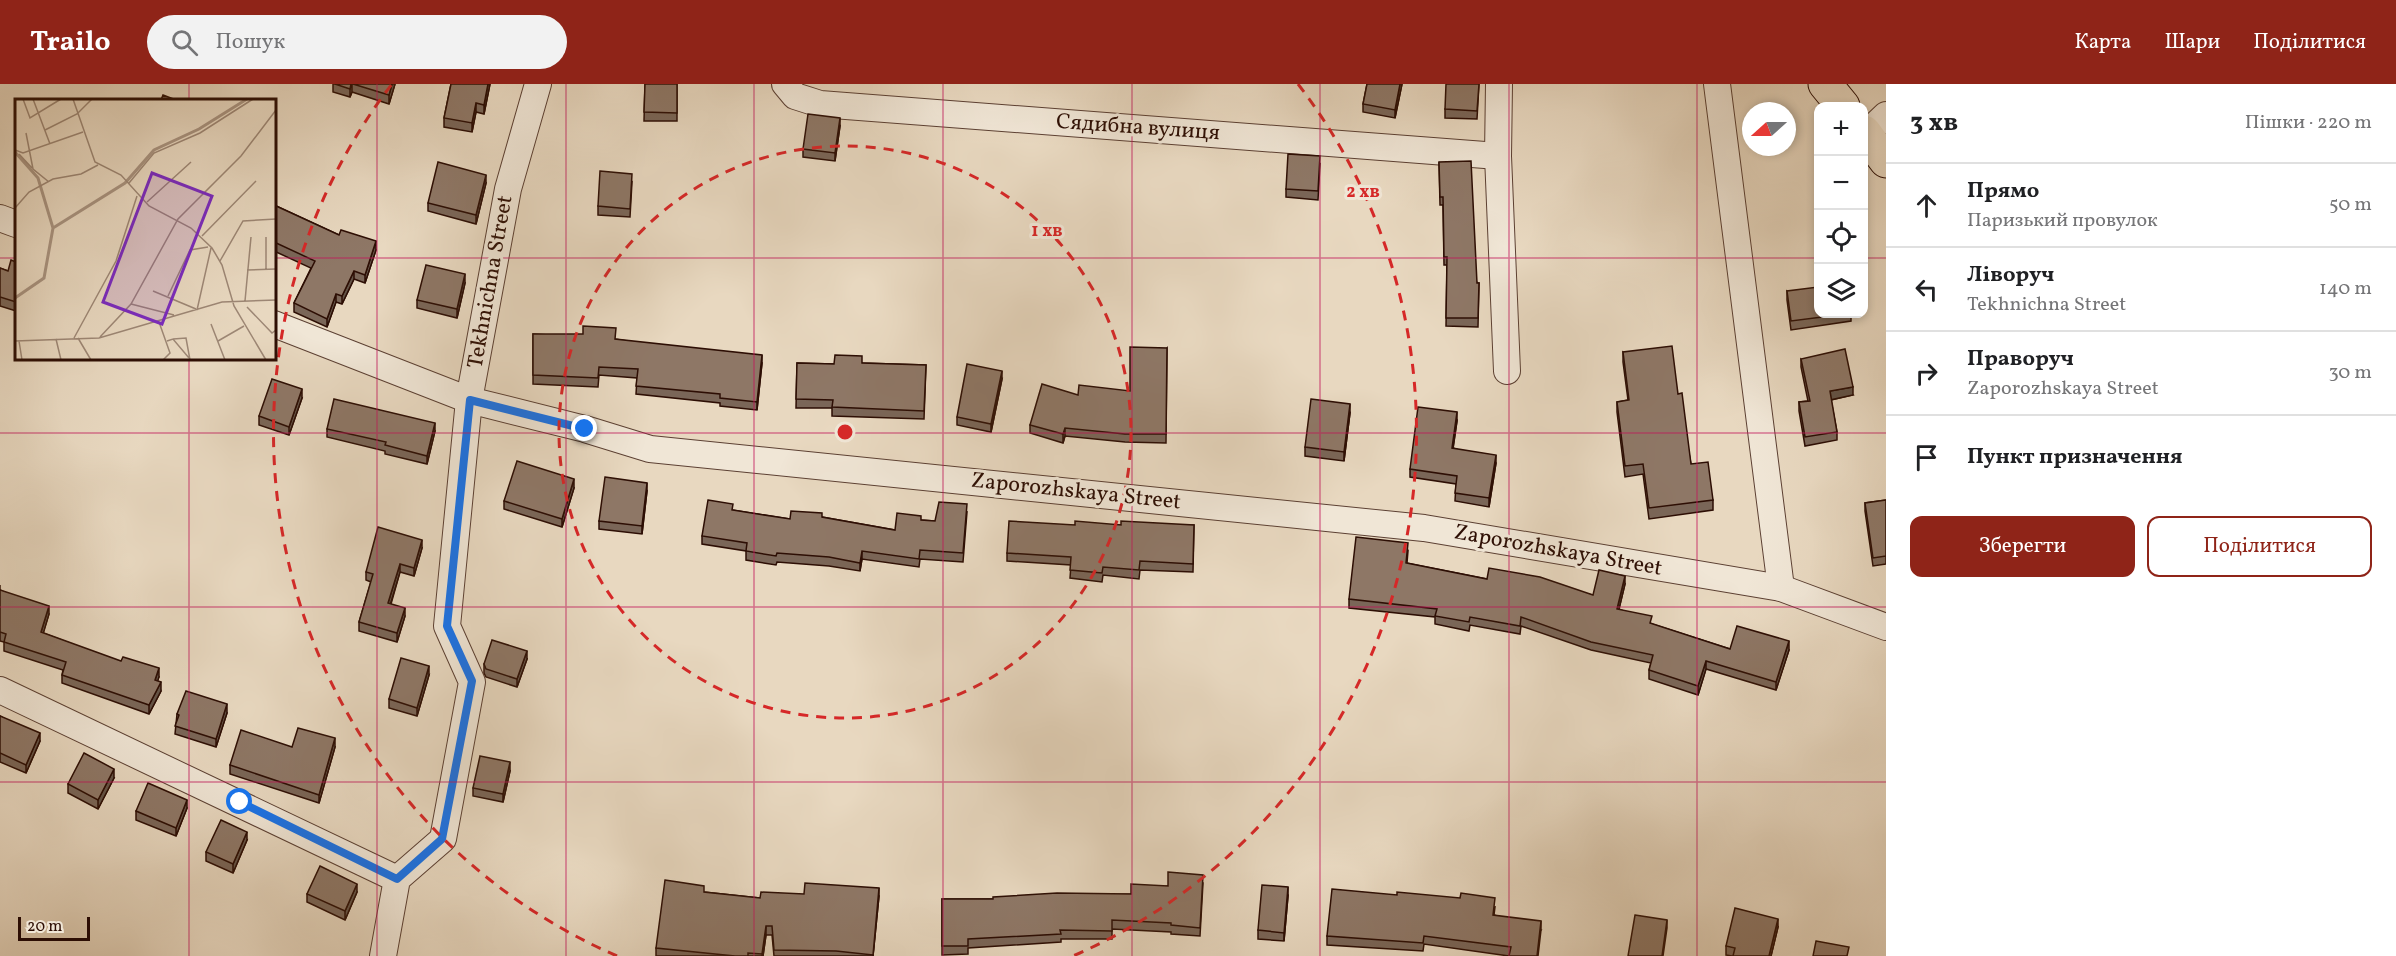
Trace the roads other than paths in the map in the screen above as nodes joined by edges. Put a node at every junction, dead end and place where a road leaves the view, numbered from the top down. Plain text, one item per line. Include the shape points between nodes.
1 (538, 84) edge
2 (785, 84) edge
3 (1500, 84) edge
4 (1717, 84) edge
5 (1825, 84) edge
6 (1840, 102) edge
7 (1872, 127) edge
8 (1498, 156) junction
9 (1886, 161) edge
10 (0, 218) edge
11 (15, 224) edge
12 (276, 325) edge
13 (1507, 371) dead end
14 (470, 400) junction
15 (1781, 588) junction
16 (1886, 627) edge
17 (0, 690) edge
18 (397, 879) junction
19 (383, 956) edge

1 - 14 street, Tekhnichna Street via 508,189
2 - 8 street, Сядибна вулиця via 795,96 820,104
3 - 8 street
4 - 15 street
5 - 6 main road
7 - 9 main road
8 - 13 street
10 - 11 street
12 - 14 street, Zaporozhskaya Street
14 - 15 street, Zaporozhskaya Street via 650,449 1424,528
14 - 18 street, Tekhnichna Street via 447,626 472,681 442,839
15 - 16 street, Zaporozhskaya Street
17 - 18 street
18 - 19 street

